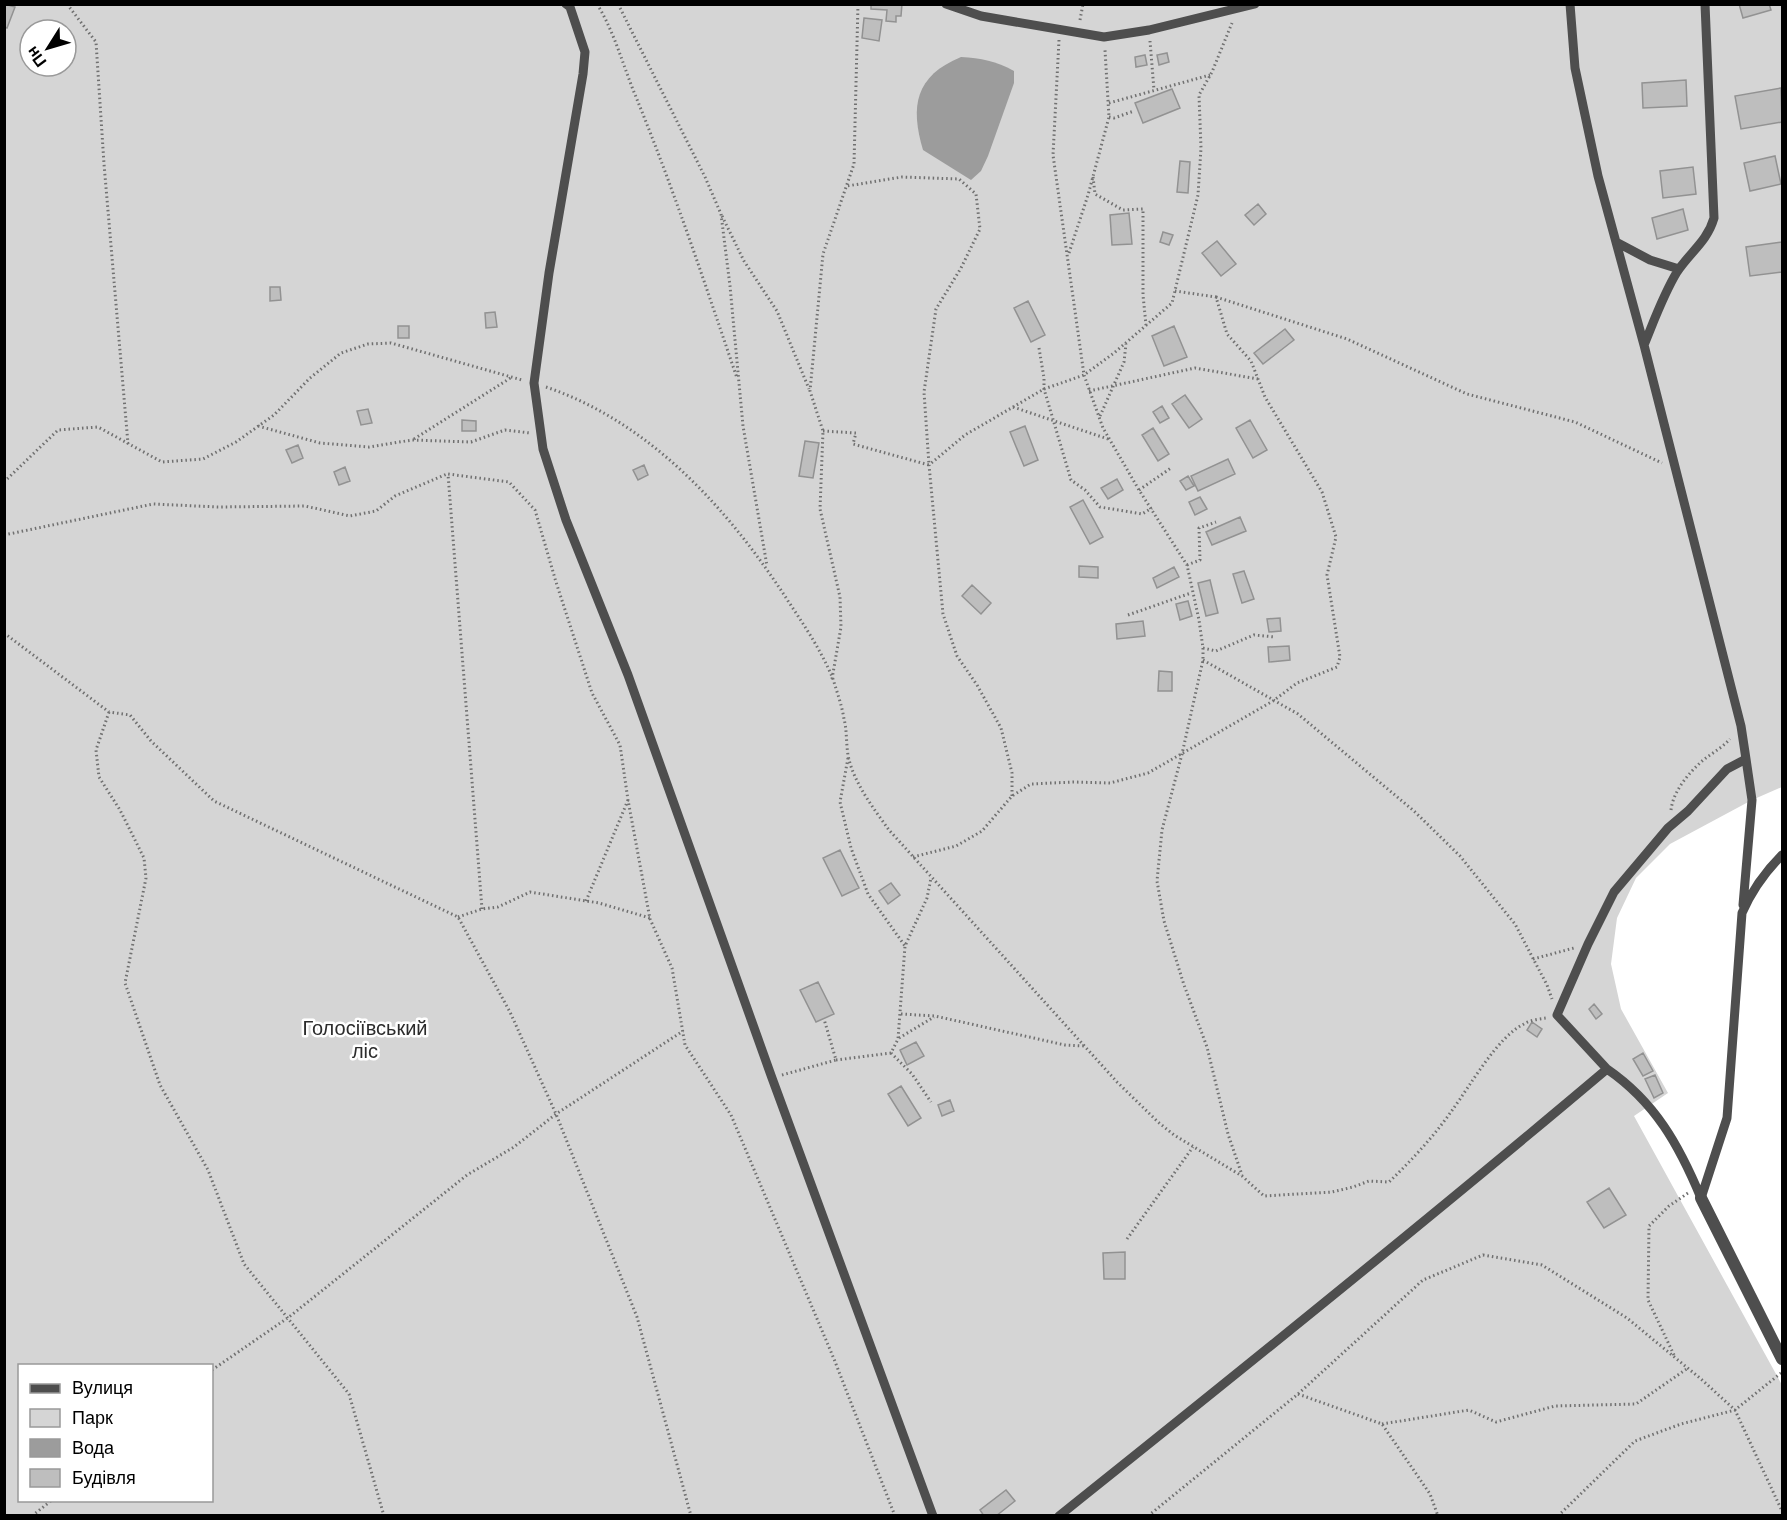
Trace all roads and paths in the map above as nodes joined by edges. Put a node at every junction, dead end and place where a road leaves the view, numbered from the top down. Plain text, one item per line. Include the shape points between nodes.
1 (67, 4) edge
2 (597, 4) edge
3 (618, 4) edge
4 (858, 4) edge
5 (946, 4) edge
6 (1255, 4) edge
7 (1570, 4) edge
8 (1705, 4) edge
9 (571, 5) edge
10 (1237, 10) junction
11 (1060, 29) junction
12 (1149, 30) junction
13 (1104, 37) junction
14 (1210, 75) junction
15 (1154, 90) junction
16 (1109, 103) junction
17 (1134, 111) dead end
18 (1109, 117) junction
19 (1093, 176) junction
20 (846, 186) junction
21 (721, 214) junction
22 (1616, 242) junction
23 (1068, 255) junction
24 (1679, 269) junction
25 (1175, 291) junction
26 (1216, 297) junction
27 (1146, 325) junction
28 (1126, 342) junction
29 (1644, 345) junction
30 (1039, 348) dead end
31 (1084, 375) junction
32 (513, 377) junction
33 (1258, 379) junction
34 (534, 383) junction
35 (1114, 385) junction
36 (740, 386) junction
37 (1044, 389) junction
38 (810, 391) junction
39 (1089, 391) junction
40 (1013, 407) junction
41 (1099, 418) junction
42 (1053, 420) junction
43 (258, 426) junction
44 (823, 430) junction
45 (542, 434) junction
46 (1109, 439) junction
47 (412, 440) junction
48 (128, 444) junction
49 (929, 465) junction
50 (1171, 468) dead end
51 (1676, 470) junction
52 (448, 474) junction
53 (4, 482) edge
54 (1139, 490) junction
55 (1152, 508) junction
56 (1216, 522) dead end
57 (4, 535) edge
58 (1186, 565) junction
59 (767, 568) junction
60 (1191, 593) junction
61 (1128, 615) dead end
62 (4, 633) edge
63 (1275, 636) dead end
64 (1203, 648) junction
65 (1203, 660) junction
66 (832, 678) junction
67 (1274, 700) junction
68 (110, 712) junction
69 (1740, 726) junction
70 (1182, 754) junction
71 (848, 757) junction
72 (1746, 759) junction
73 (1012, 796) junction
74 (628, 800) junction
75 (1668, 828) junction
76 (1782, 855) edge
77 (913, 857) junction
78 (931, 878) junction
79 (586, 901) junction
80 (482, 909) junction
81 (1742, 913) junction
82 (458, 917) junction
83 (650, 918) junction
84 (1588, 944) junction
85 (905, 946) junction
86 (1533, 959) junction
87 (901, 1014) junction
88 (1557, 1015) junction
89 (936, 1016) junction
90 (824, 1018) dead end
91 (683, 1030) junction
92 (898, 1039) junction
93 (1085, 1046) junction
94 (891, 1053) junction
95 (836, 1060) junction
96 (1607, 1069) junction
97 (772, 1078) junction
98 (931, 1102) dead end
99 (556, 1114) junction
100 (1192, 1147) junction
101 (1242, 1176) junction
102 (1699, 1192) junction
103 (1126, 1239) dead end
104 (289, 1317) junction
105 (1674, 1357) junction
106 (1782, 1359) edge
107 (1688, 1368) junction
108 (213, 1369) edge
109 (1782, 1372) edge
110 (1298, 1394) junction
111 (1735, 1410) junction
112 (1382, 1424) junction
113 (49, 1502) edge
114 (1782, 1512) edge
115 (32, 1515) edge
116 (384, 1515) edge
117 (691, 1515) edge
118 (895, 1515) edge
119 (933, 1515) edge
120 (1059, 1515) edge
121 (1148, 1515) edge
122 (1438, 1515) edge
123 (1558, 1515) edge
124 (1778, 1515) edge

1 - 48 path via 96,42
2 - 36 path via 608,21 669,178
3 - 21 path
4 - 20 path via 854,164
5 - 11 lane via 981,16
6 - 10 lane
7 - 22 lane via 1575,68
8 - 24 lane via 1714,218 1710,231
9 - 34 lane via 585,52 583,74
10 - 12 lane
10 - 14 path
11 - 13 lane
11 - 23 path via 1053,155
12 - 13 lane
12 - 15 path
13 - 16 path
14 - 15 path
14 - 25 path via 1199,94 1198,195
15 - 16 path
16 - 18 path
17 - 18 path
18 - 19 path
19 - 23 path
19 - 27 path via 1095,194 1123,210 1143,210
20 - 38 path via 823,254
20 - 49 path via 902,177 959,179 976,194 980,229 936,309 924,392
21 - 36 path
21 - 38 path via 744,261 777,311
22 - 24 lane via 1650,260
22 - 29 lane
23 - 31 path
24 - 29 lane
25 - 26 path
25 - 27 path via 1172,303
26 - 33 path via 1227,334 1251,361
26 - 51 path via 1347,339 1467,394 1575,422
27 - 28 path
28 - 31 path
28 - 35 path via 1124,362
29 - 51 lane
30 - 37 path
31 - 37 path
31 - 39 path
32 - 34 path
32 - 43 path via 391,343 368,344 341,353
32 - 47 path
33 - 35 path via 1195,368
33 - 67 path via 1265,398 1322,492 1336,537 1327,575 1340,657 1337,668 1297,683
34 - 45 lane
34 - 59 path via 612,416 651,443 735,528
35 - 39 path
35 - 41 path
36 - 59 path
37 - 40 path
37 - 42 path
38 - 44 path
39 - 41 path
40 - 42 path
40 - 49 path via 965,435
41 - 46 path
42 - 46 path
42 - 55 path via 1071,480 1100,507 1142,514
43 - 47 path via 320,443 369,447
43 - 48 path via 203,459 162,462
44 - 49 path via 856,433 853,444
44 - 66 path via 820,509 840,597 841,627
45 - 47 path via 505,430 471,442
45 - 97 lane via 567,520 628,675
46 - 54 path
48 - 53 path via 98,427 58,430
49 - 73 path via 943,614 957,656 1001,728 1012,773
50 - 54 path
51 - 69 lane
52 - 57 path via 394,496 376,511 350,516 305,506 153,504
52 - 74 path via 509,482 535,510 592,693 620,745
52 - 80 path
54 - 55 path
55 - 58 path
56 - 58 path via 1199,528 1200,560
58 - 60 path
59 - 66 path via 812,638
60 - 61 path
60 - 64 path
62 - 68 path
63 - 64 path via 1254,635 1216,651
64 - 65 path
65 - 67 path
65 - 70 path
66 - 71 path via 845,719
67 - 70 path
67 - 86 path via 1350,756 1460,856 1515,924
68 - 82 path via 130,715 213,801
68 - 104 path via 96,750 99,777 144,858 146,878 125,983 160,1085 208,1170 244,1264
69 - 72 lane
69 - 75 path via 1722,748 1686,778 1672,799
70 - 73 path via 1148,773 1110,783 1031,784
70 - 101 path via 1162,830 1157,881 1164,921 1207,1047
71 - 77 path via 865,795
71 - 85 path via 840,802 850,848 868,894
72 - 75 lane via 1726,769
72 - 81 lane via 1752,800
73 - 77 path via 982,831 956,846
74 - 79 path
74 - 83 path
75 - 84 lane via 1614,892
76 - 81 lane via 1751,892
77 - 78 path
78 - 85 path via 927,898
78 - 93 path
79 - 80 path via 530,892 498,908
79 - 83 path
80 - 82 path
81 - 102 lane via 1727,1118
82 - 99 path via 510,1012
83 - 91 path via 672,968
84 - 86 path
84 - 88 lane
85 - 87 path
86 - 88 path
87 - 89 path
87 - 92 path
88 - 96 lane
88 - 101 path via 1523,1024 1506,1038 1453,1109 1389,1182 1369,1181 1332,1192 1264,1196
89 - 92 path
89 - 93 path
90 - 95 path
91 - 99 path
91 - 118 path via 686,1045 731,1115
92 - 94 path
93 - 100 path via 1158,1122
94 - 95 path
94 - 98 path
95 - 97 path
96 - 102 lane via 1627,1082 1650,1106 1682,1153
96 - 120 lane
97 - 119 lane
99 - 104 path via 514,1147 467,1176
99 - 117 path via 637,1317
100 - 101 path
100 - 103 path
102 - 105 path via 1669,1206 1649,1226 1648,1300
102 - 106 street
104 - 108 path
104 - 116 path via 349,1394
105 - 107 path
105 - 110 path via 1627,1318 1542,1265 1483,1255 1422,1280
107 - 111 path
107 - 112 path via 1636,1404 1555,1406 1496,1422 1469,1410
109 - 111 path
110 - 112 path
110 - 121 path
111 - 114 path
111 - 123 path via 1635,1441
112 - 122 path via 1430,1494
113 - 115 path
114 - 124 path

